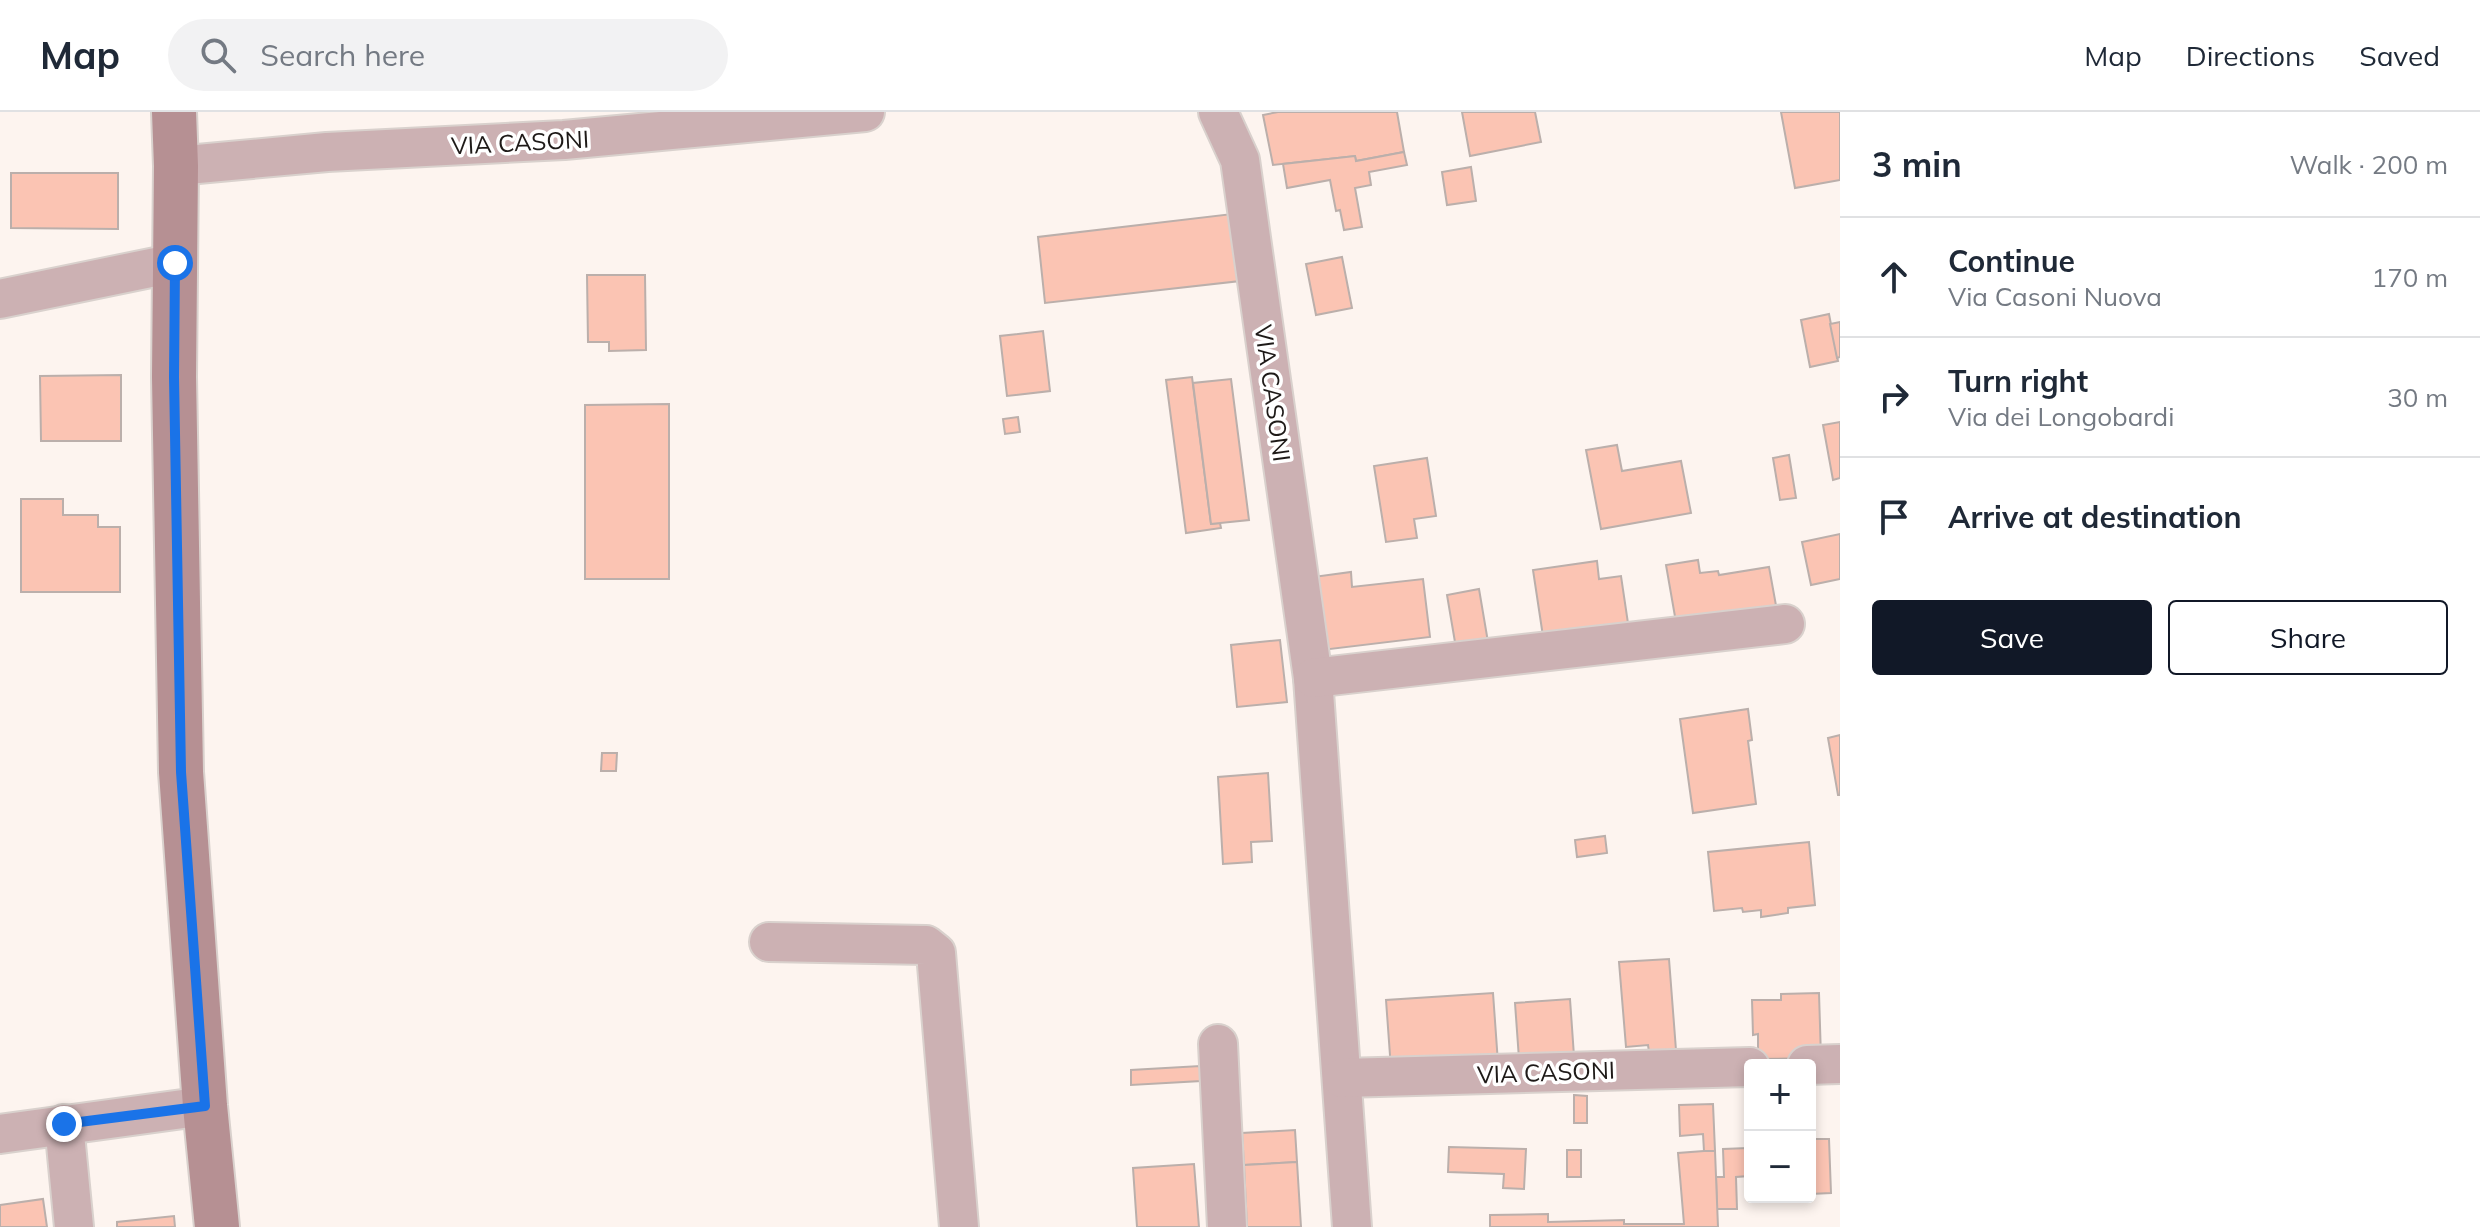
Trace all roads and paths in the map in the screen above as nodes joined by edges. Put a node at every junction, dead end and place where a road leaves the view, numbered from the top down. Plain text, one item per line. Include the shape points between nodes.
1 (174, 112) edge
2 (865, 112) edge
3 (1218, 112) edge
4 (176, 166) junction
5 (175, 263) junction
6 (0, 299) edge
7 (1785, 624) dead end
8 (1313, 678) junction
9 (769, 942) dead end
10 (1218, 1044) dead end
11 (1840, 1064) edge
12 (1816, 1065) edge
13 (1744, 1067) edge
14 (1342, 1078) junction
15 (205, 1106) junction
16 (64, 1124) junction
17 (0, 1134) edge
18 (74, 1227) edge
19 (217, 1227) edge
20 (959, 1227) edge
21 (1227, 1227) edge
22 (1352, 1227) edge

1 - 4 main road
2 - 4 street, VIA CASONI via 564,140
3 - 8 street, VIA CASONI via 1240,160
4 - 5 main road
5 - 6 street
5 - 15 main road via 181,772
7 - 8 street
8 - 14 street, VIA CASONI
9 - 20 street via 926,945 936,953
10 - 21 street
11 - 12 street
13 - 14 street, VIA CASONI
14 - 22 street, VIA CASONI
15 - 16 street
15 - 19 main road
16 - 17 street
16 - 18 street

